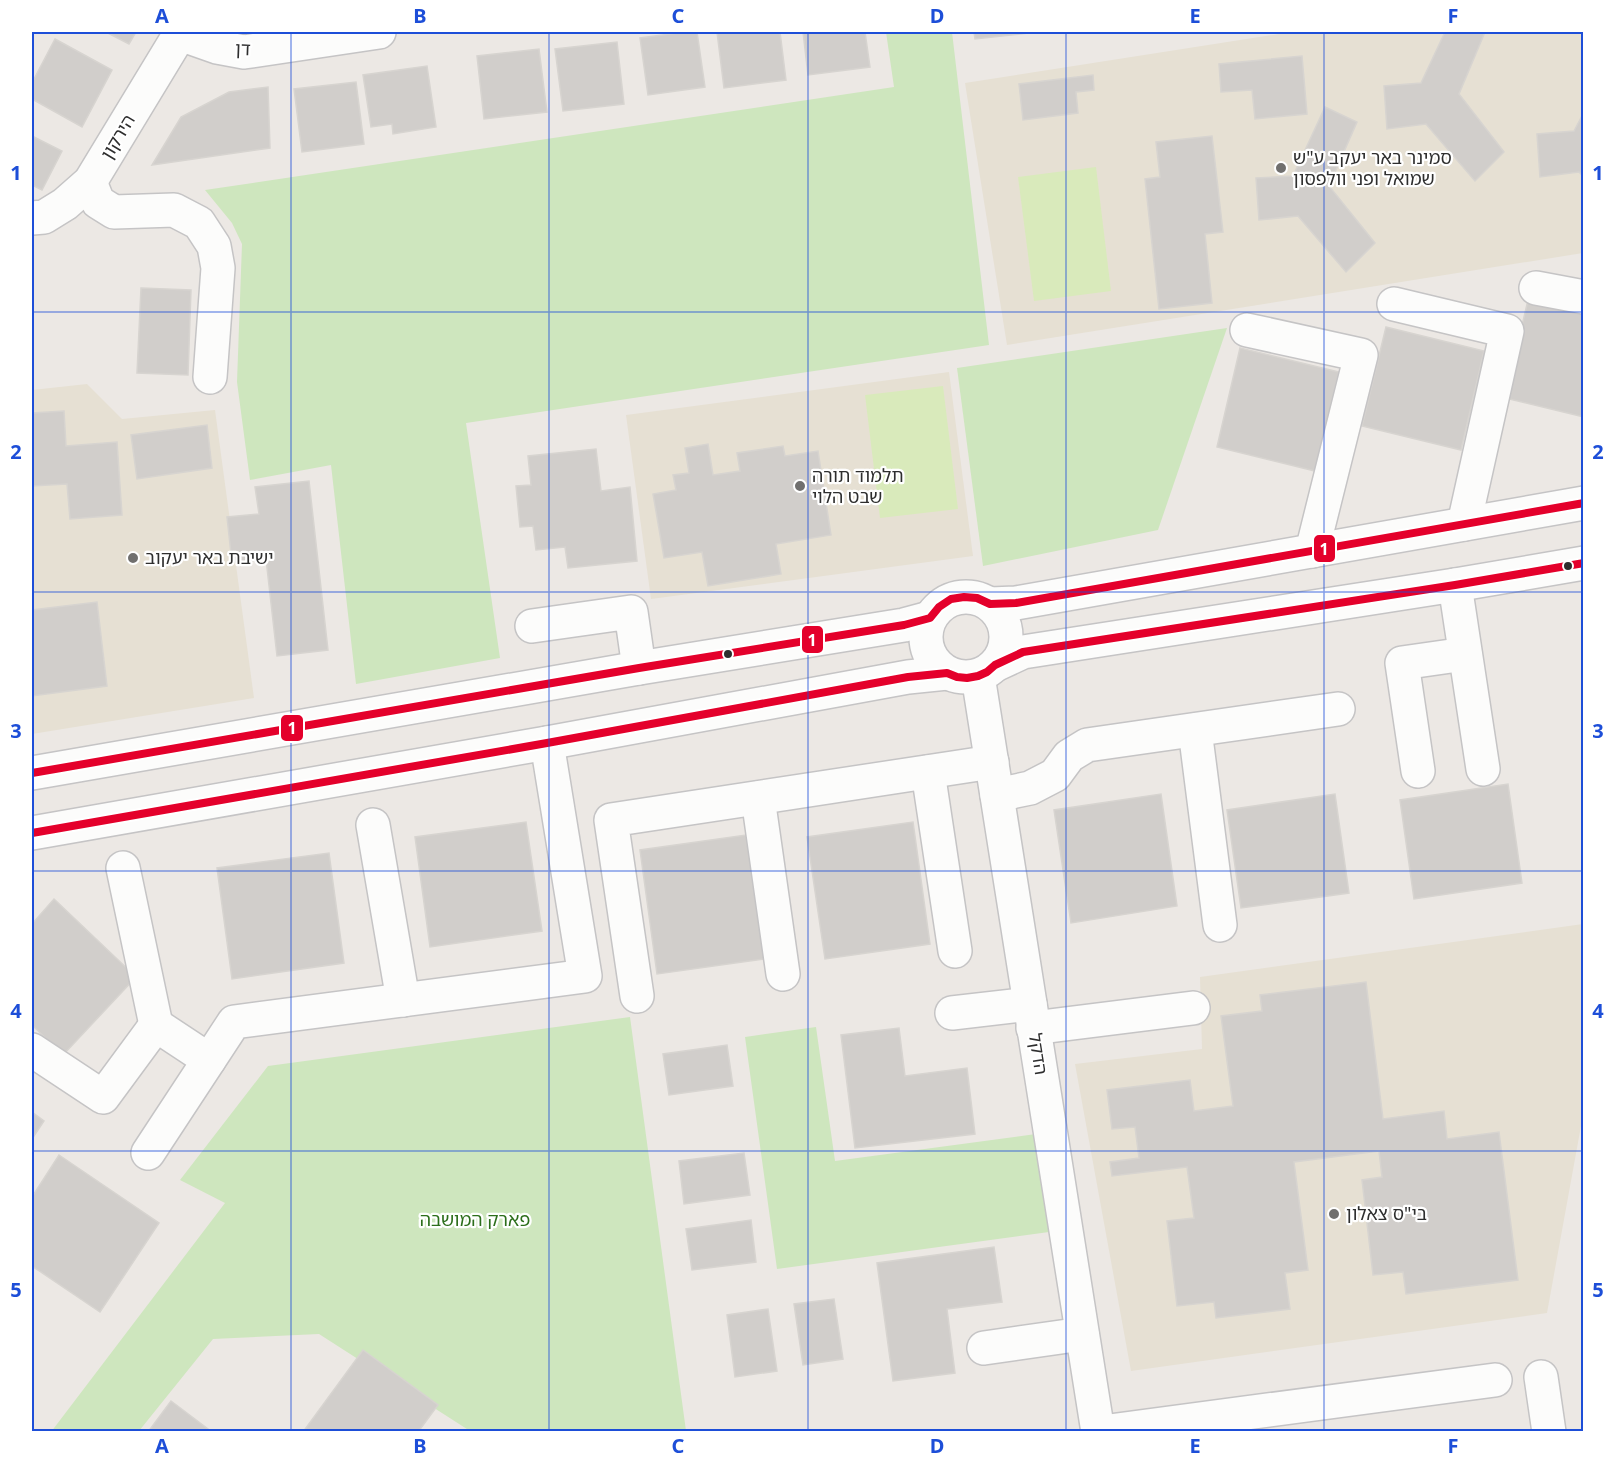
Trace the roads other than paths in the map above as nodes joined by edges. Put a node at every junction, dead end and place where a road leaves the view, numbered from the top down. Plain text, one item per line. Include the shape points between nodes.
1 (379, 32) edge
2 (181, 33) edge
3 (90, 182) junction
4 (32, 218) edge
5 (1536, 288) dead end
6 (1584, 297) edge
7 (1394, 304) dead end
8 (1247, 330) dead end
9 (210, 377) dead end
10 (1584, 504) edge
11 (1464, 524) junction
12 (1312, 551) junction
13 (1584, 563) edge
14 (1455, 585) junction
15 (990, 604) junction
16 (930, 618) junction
17 (532, 626) dead end
18 (1465, 654) junction
19 (639, 668) junction
20 (974, 672) junction
21 (1338, 709) dead end
22 (1195, 730) junction
23 (547, 743) junction
24 (992, 762) junction
25 (1483, 769) dead end
26 (1418, 771) dead end
27 (928, 772) junction
28 (32, 773) edge
29 (997, 795) junction
30 (758, 798) junction
31 (373, 825) dead end
32 (32, 833) edge
33 (123, 868) dead end
34 (1220, 925) dead end
35 (955, 951) dead end
36 (783, 974) dead end
37 (637, 996) dead end
38 (403, 1000) junction
39 (1193, 1008) dead end
40 (952, 1013) dead end
41 (1032, 1016) junction
42 (156, 1025) junction
43 (32, 1050) edge
44 (209, 1060) junction
45 (148, 1153) dead end
46 (1082, 1334) junction
47 (984, 1348) dead end
48 (1541, 1377) dead end
49 (1496, 1380) dead end
50 (1100, 1431) edge
51 (1549, 1431) edge

1 - 2 street, דן via 244,52 217,47
2 - 3 street, הירקון
3 - 4 street, הירקון via 65,204 44,217
3 - 9 street via 98,202 114,212 174,210 199,223 214,246 218,268
5 - 6 street
7 - 11 street via 1507,331
8 - 12 street via 1361,355
10 - 11 street
11 - 12 street
12 - 15 street via 1016,603
13 - 14 street
14 - 18 street
14 - 20 street via 1023,652
15 - 16 street via 977,598 951,600
15 - 20 street via 1005,627 1003,654
16 - 19 street
16 - 20 street via 926,642 936,666
17 - 19 street via 631,612
18 - 25 street
18 - 26 street via 1402,663
19 - 28 street
20 - 23 street via 908,677
20 - 24 street, הדקל
21 - 22 street
22 - 29 street via 1087,745 1069,756 1055,775 1030,788
22 - 34 street
23 - 32 street
23 - 38 street via 585,975
24 - 27 street
24 - 29 street, הדקל
27 - 30 street
27 - 35 street
29 - 41 street, הדקל
30 - 36 street
30 - 37 street via 611,820
31 - 38 street
33 - 42 street
38 - 44 street via 234,1022
39 - 41 street
40 - 41 street
41 - 46 street, הדקל
42 - 43 street via 103,1097
42 - 44 street
44 - 45 street
46 - 47 street
46 - 50 street, הדקל
48 - 51 street
49 - 50 street

